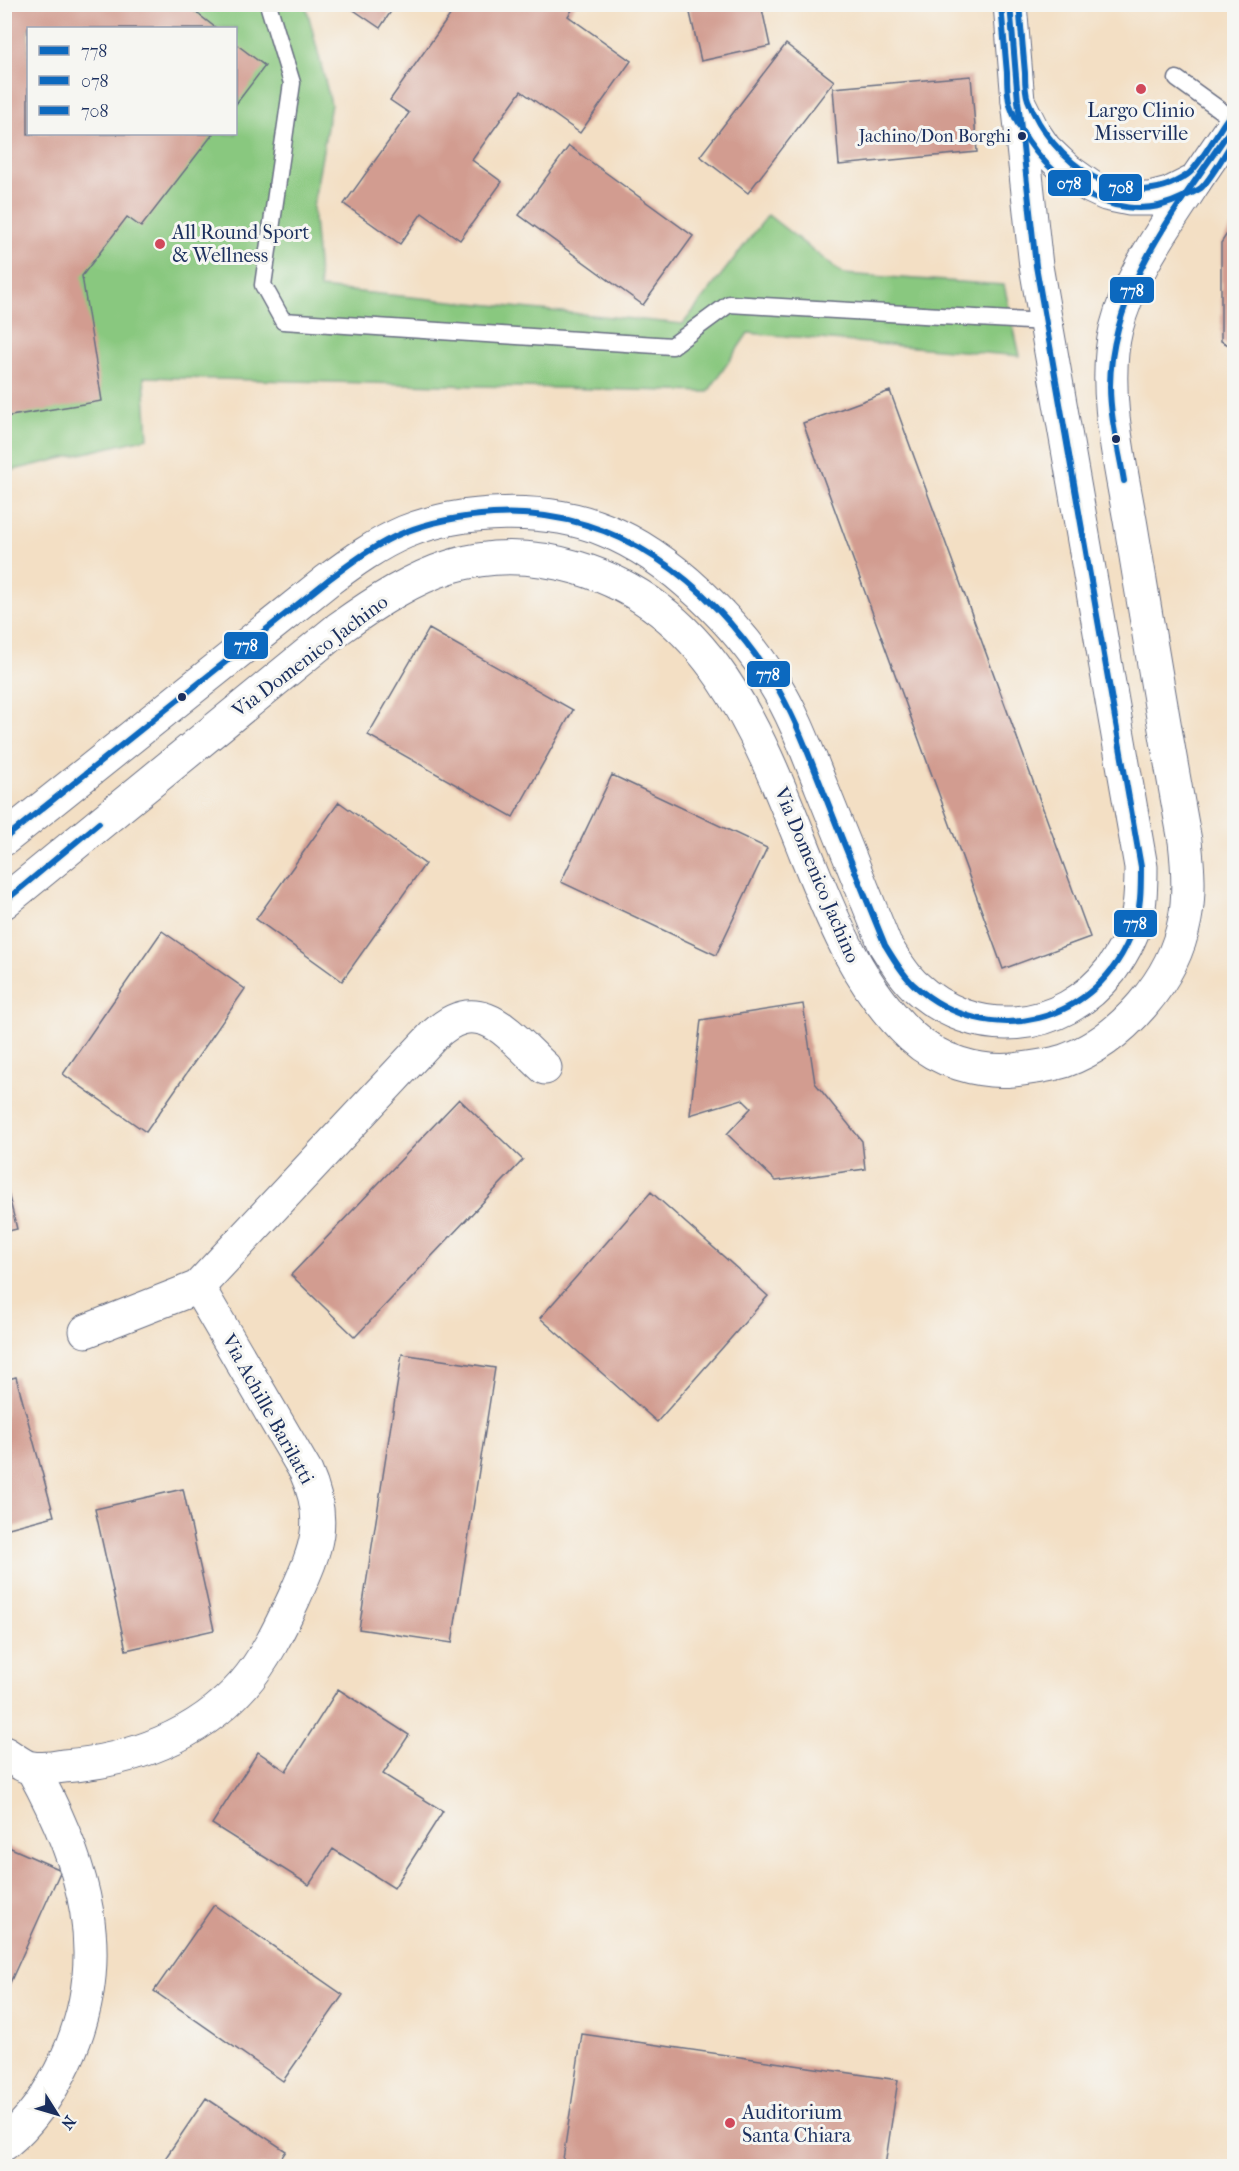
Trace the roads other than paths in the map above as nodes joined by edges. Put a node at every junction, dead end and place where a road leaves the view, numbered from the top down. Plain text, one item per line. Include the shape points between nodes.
1 (268, 4) edge
2 (1010, 4) edge
3 (1177, 79) dead end
4 (1017, 101) junction
5 (1234, 122) edge
6 (1195, 181) junction
7 (1046, 322) junction
8 (1143, 598) junction
9 (1097, 610) junction
10 (78, 780) junction
11 (106, 818) junction
12 (4, 839) edge
13 (4, 902) edge
14 (545, 1068) dead end
15 (198, 1287) junction
16 (86, 1331) dead end
17 (18, 1761) edge
18 (4, 2144) edge

1 - 7 lane via 292,83 263,285 282,321 672,346 729,304
2 - 4 street
3 - 5 lane
4 - 6 street via 1034,133 1055,159 1078,179 1106,194 1150,199
4 - 7 street, Via Domenico Jachino
5 - 6 street
6 - 8 street, Via Domenico Jachino via 1140,269 1120,315 1113,344 1112,404
7 - 9 street, Via Domenico Jachino
8 - 9 street
8 - 11 street, Via Domenico Jachino via 1185,842 1185,919 1166,969 1128,1019 1097,1045 1053,1064 1000,1071 974,1067 942,1056 903,1028 873,993 850,956 762,748 705,652 668,615 644,598 601,577 551,561 498,558 459,564 424,575 384,597 338,629
9 - 10 street, Via Domenico Jachino via 1139,854 1138,914 1126,947 1090,993 1055,1014 1019,1023 990,1022 951,1011 914,985 899,968 885,945 803,742 760,662 718,611 674,572 623,538 589,524 549,517 478,515 432,523 389,540 328,580
10 - 11 street
10 - 12 street, Via Domenico Jachino
11 - 13 street, Via Domenico Jachino
14 - 15 street via 491,1021 471,1015 450,1021
15 - 16 street
15 - 17 street, Via Achille Barilatti via 311,1482 319,1525 314,1554 284,1620 253,1673 209,1715 171,1738 131,1755 86,1764
17 - 18 street via 64,1831 78,1872 86,1907 90,1974 79,2028 57,2079 32,2117

